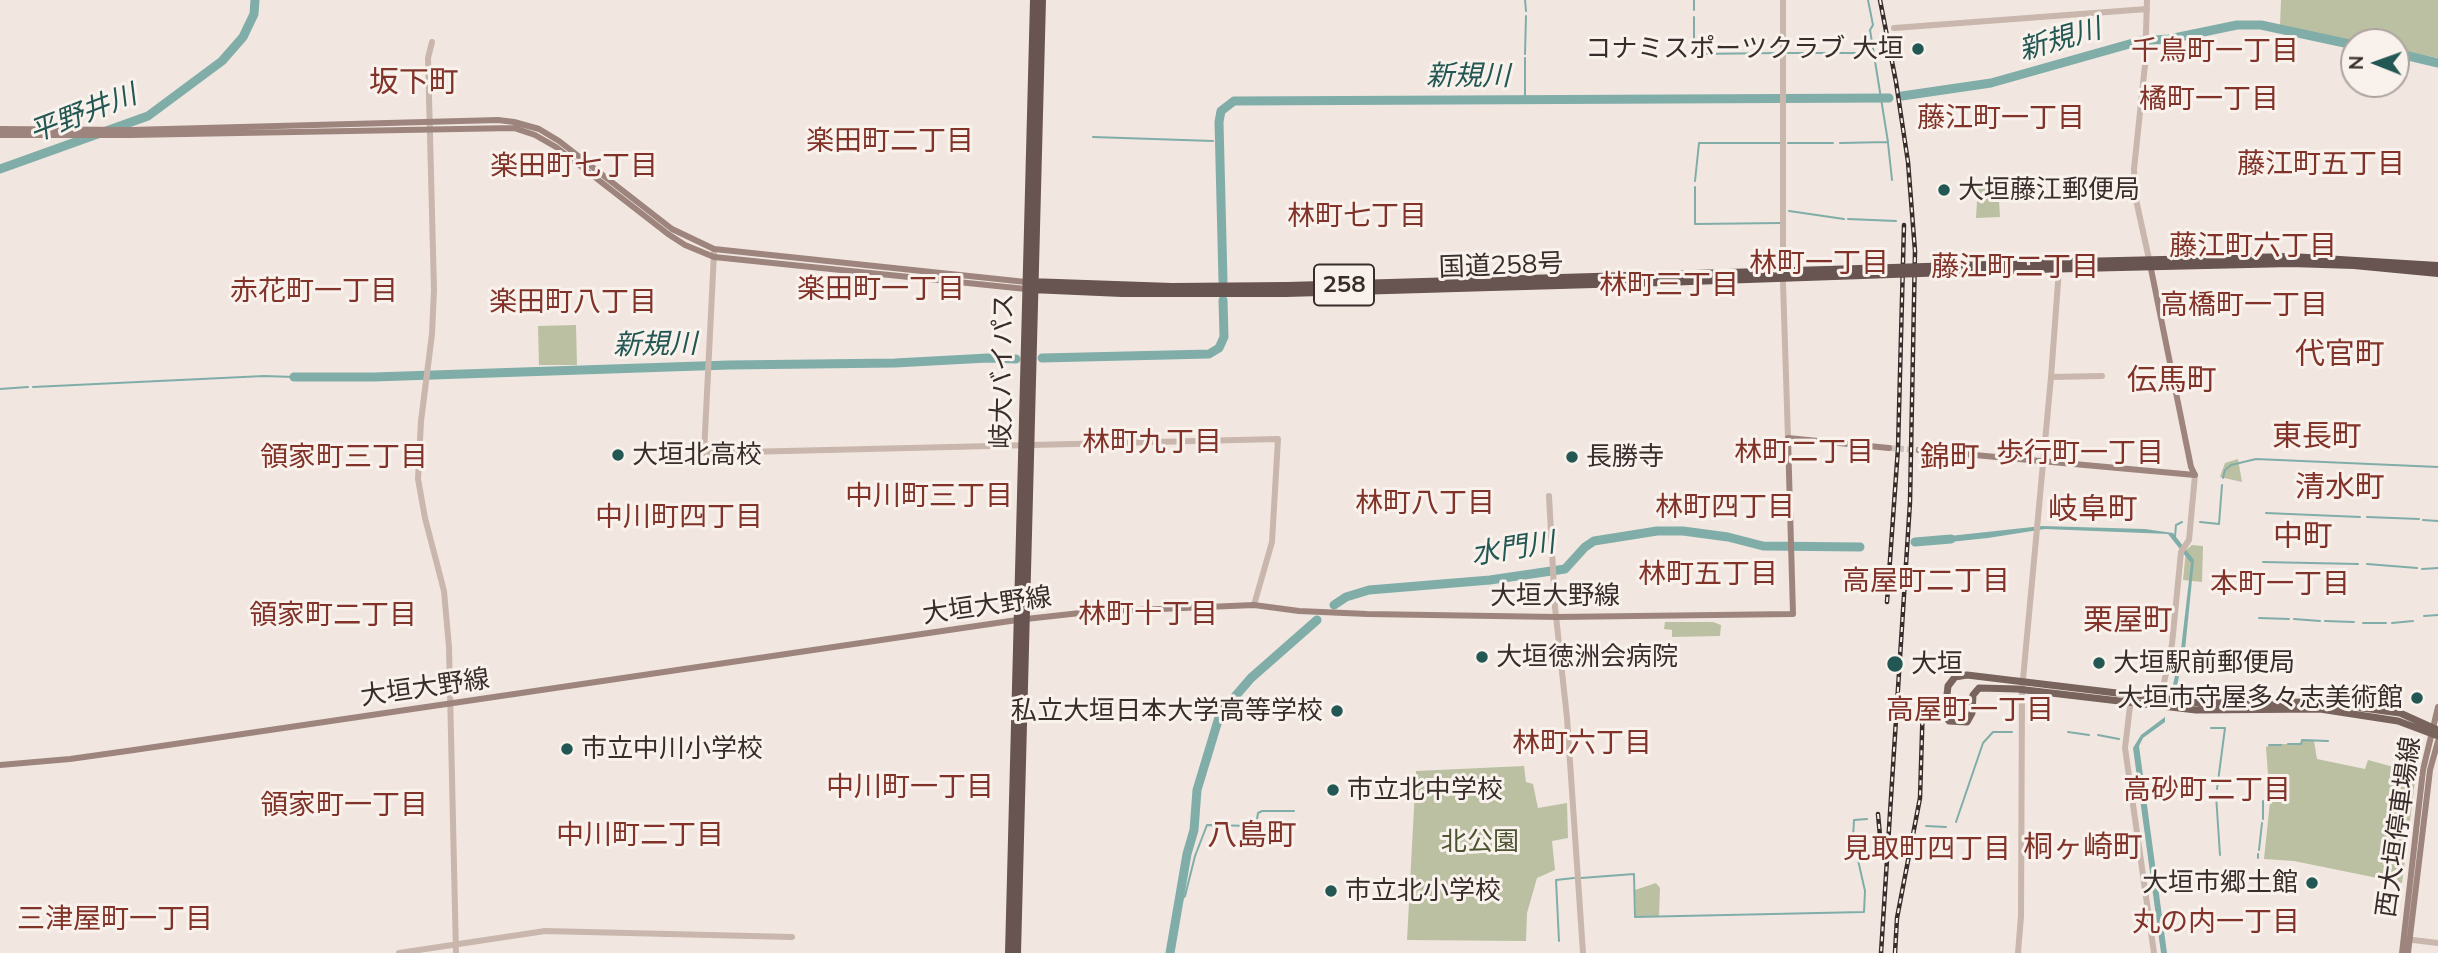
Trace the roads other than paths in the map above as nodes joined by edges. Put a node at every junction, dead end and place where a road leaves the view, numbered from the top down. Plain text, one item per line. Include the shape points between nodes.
1 (1034, 0) edge
2 (1042, 0) edge
3 (1783, 0) edge
4 (2147, 0) edge
5 (2147, 9) junction
6 (1894, 28) dead end
7 (432, 43) dead end
8 (430, 126) junction
9 (0, 129) edge
10 (39, 133) junction
11 (0, 135) edge
12 (714, 253) junction
13 (2149, 262) junction
14 (2034, 266) junction
15 (2438, 266) edge
16 (2059, 269) junction
17 (2438, 272) edge
18 (1030, 285) junction
19 (2102, 376) dead end
20 (2051, 377) junction
21 (1788, 438) junction
22 (1026, 445) junction
23 (1889, 448) tunnel mouth
24 (1919, 450) tunnel mouth
25 (2043, 461) junction
26 (2195, 475) junction
27 (1549, 495) dead end
28 (1254, 605) junction
29 (1557, 617) junction
30 (1022, 620) junction
31 (2023, 686) junction
32 (2131, 700) junction
33 (452, 703) junction
34 (2160, 703) junction
35 (2438, 707) edge
36 (2435, 734) edge
37 (0, 765) edge
38 (792, 937) dead end
39 (2407, 939) junction
40 (2438, 943) edge
41 (456, 944) junction
42 (399, 953) edge
43 (456, 953) edge
44 (1009, 953) edge
45 (1017, 953) edge
46 (1583, 953) edge
47 (2018, 953) edge
48 (2154, 953) edge
49 (2402, 953) edge
50 (2408, 953) edge

1 - 18 highway, 岐大バイパス
2 - 18 highway, 岐大バイパス
3 - 21 street
4 - 5 street
5 - 6 street
5 - 13 street via 2134,177
7 - 8 street via 428,58
8 - 10 main road
8 - 12 main road via 498,120 539,129 672,229
8 - 33 street via 434,290 418,479 444,591
9 - 10 main road
10 - 11 main road
12 - 18 main road
12 - 22 street via 705,453
13 - 14 highway, 国道258号 / 258
13 - 15 highway, 国道258号 / 258 via 2291,257
13 - 16 highway, 国道258号 / 258
13 - 17 highway, 国道258号 / 258 via 2354,265
13 - 26 main road
14 - 16 highway, 国道258号 / 258
14 - 18 highway, 国道258号 / 258, bridge via 1286,293 1122,293
16 - 20 street
18 - 22 highway, 岐大バイパス
19 - 20 street
20 - 25 street
21 - 23 main road
21 - 29 main road, 大垣大野線 via 1793,614
22 - 28 street via 1278,439 1272,542
22 - 30 highway, 岐大バイパス
24 - 25 main road
25 - 26 main road
25 - 31 street
26 - 34 street via 2189,540 2181,552 2172,644
27 - 29 street
28 - 29 main road, 大垣大野線 via 1328,612
28 - 30 main road, 大垣大野線 via 1114,610
29 - 46 street
30 - 33 main road, 大垣大野線
30 - 44 highway, 岐大バイパス
30 - 45 highway, 岐大バイパス
31 - 31 main road via 1961,675 1951,681 1947,691 1947,719 1969,721 1973,695 1979,688
31 - 32 main road
31 - 47 street
32 - 34 main road
32 - 48 street via 2127,772
33 - 37 main road, 大垣大野線 via 70,759
33 - 41 street
34 - 36 main road via 2318,702 2400,713
35 - 36 main road, 西大垣停車場線
36 - 39 main road, 西大垣停車場線 via 2421,780
38 - 41 street via 545,931
39 - 40 street
39 - 49 main road, 西大垣停車場線
39 - 50 main road, 西大垣停車場線
41 - 42 street
41 - 43 street

